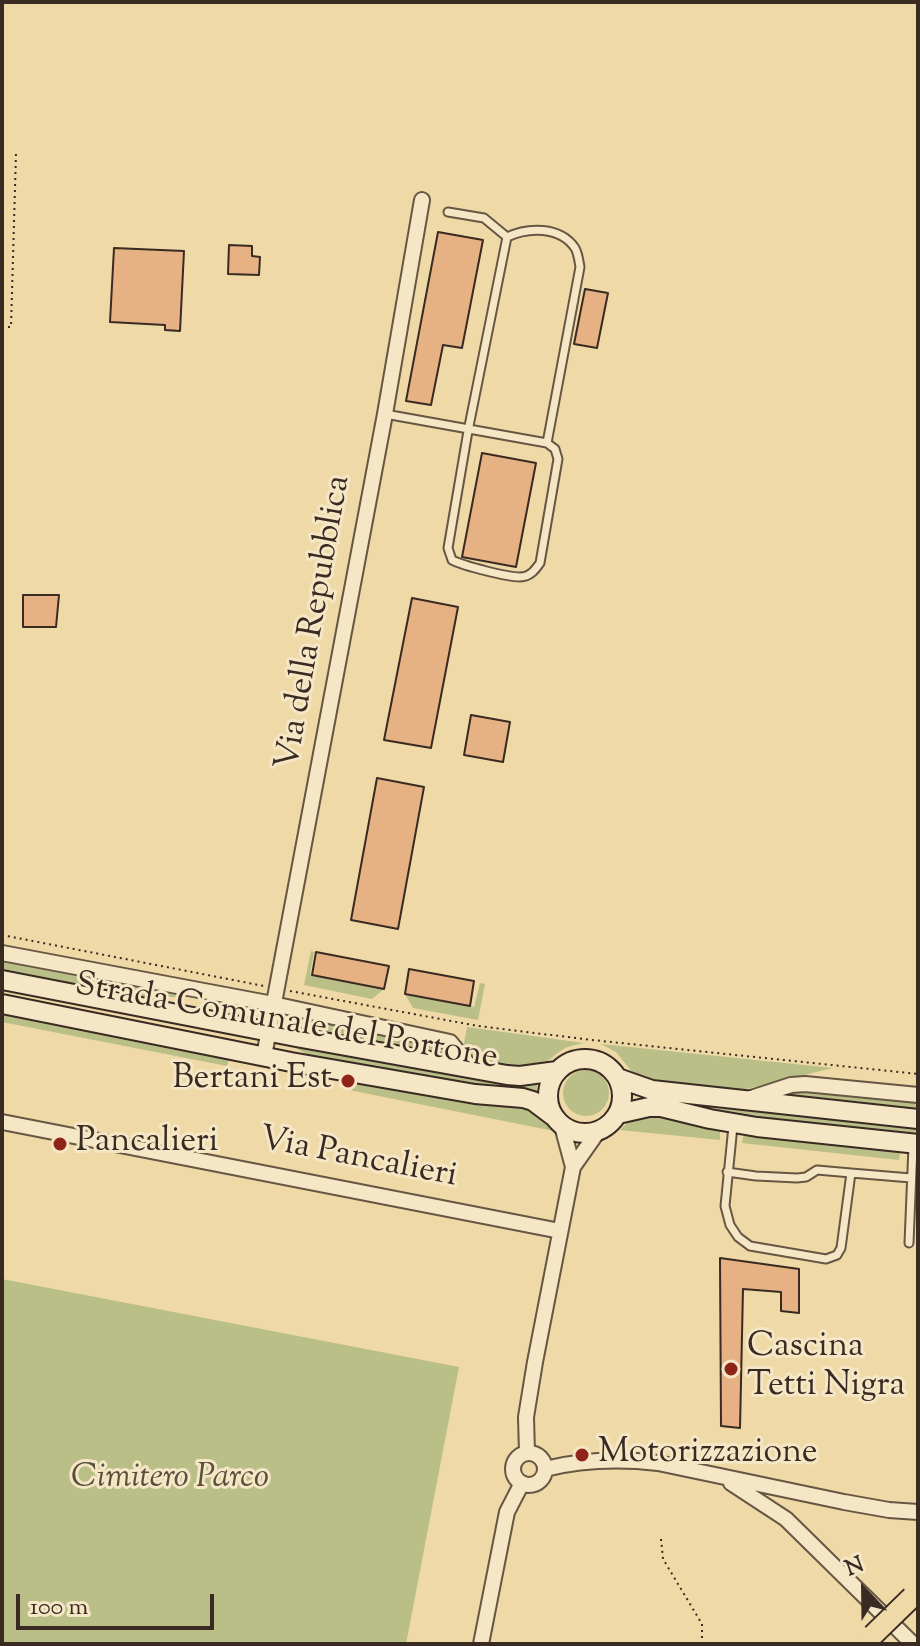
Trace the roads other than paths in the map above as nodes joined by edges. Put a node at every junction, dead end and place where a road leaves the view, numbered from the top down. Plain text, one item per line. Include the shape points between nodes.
1 (422, 200) dead end
2 (448, 212) dead end
3 (507, 237) junction
4 (385, 414) junction
5 (468, 431) junction
6 (547, 443) junction
7 (2, 953) edge
8 (2, 980) edge
9 (274, 996) junction
10 (2, 1004) edge
11 (268, 1032) junction
12 (264, 1056) junction
13 (472, 1069) junction
14 (557, 1071) junction
15 (618, 1078) junction
16 (918, 1095) edge
17 (744, 1100) junction
18 (618, 1114) junction
19 (918, 1119) edge
20 (558, 1121) junction
21 (2, 1122) edge
22 (733, 1124) junction
23 (599, 1130) junction
24 (916, 1144) edge
25 (573, 1167) junction
26 (727, 1172) junction
27 (851, 1173) junction
28 (911, 1178) junction
29 (560, 1231) junction
30 (909, 1243) dead end
31 (527, 1453) junction
32 (545, 1469) junction
33 (721, 1476) junction
34 (522, 1483) junction
35 (918, 1512) edge
36 (912, 1597) dead end
37 (873, 1635) dead end
38 (481, 1644) edge
39 (913, 1644) edge

1 - 4 street, Via della Repubblica
2 - 3 lane via 484,218
3 - 5 lane
3 - 6 lane via 539,229 562,236 576,249 580,267
4 - 5 lane
4 - 9 street, Via della Repubblica
5 - 6 lane
5 - 6 lane via 448,548 452,560 522,577 534,573 540,563 558,459
7 - 9 street, Strada Comunale del Portone
8 - 11 street, Strada Comunale del Portone
9 - 11 street, Via della Repubblica
9 - 13 street, Strada Comunale del Portone via 450,1042
10 - 12 street, Strada Comunale del Portone
11 - 12 street, Via della Repubblica
11 - 13 street, Strada Comunale del Portone
12 - 20 street, Strada Comunale del Portone via 523,1098
13 - 14 street, Strada Comunale del Portone via 520,1076
14 - 15 street via 577,1059 595,1060
14 - 20 street via 547,1098
15 - 17 street via 652,1090
15 - 18 street
16 - 17 street via 805,1084
17 - 19 street
18 - 22 street via 661,1107
18 - 23 street
20 - 23 street via 587,1133
20 - 25 street
21 - 29 street, Via Pancalieri
22 - 24 street
22 - 26 lane
23 - 25 street
24 - 28 lane
25 - 29 street
26 - 27 lane via 797,1178 817,1170
26 - 27 lane via 725,1206 738,1237 750,1246 826,1259 841,1248
27 - 28 lane
28 - 30 lane
29 - 31 street via 526,1417
31 - 32 street via 540,1457
31 - 34 street via 513,1468
32 - 33 street via 632,1460
32 - 34 street via 534,1484
33 - 35 street
33 - 39 street via 786,1519
34 - 38 street via 507,1512
36 - 37 main road, bridge

